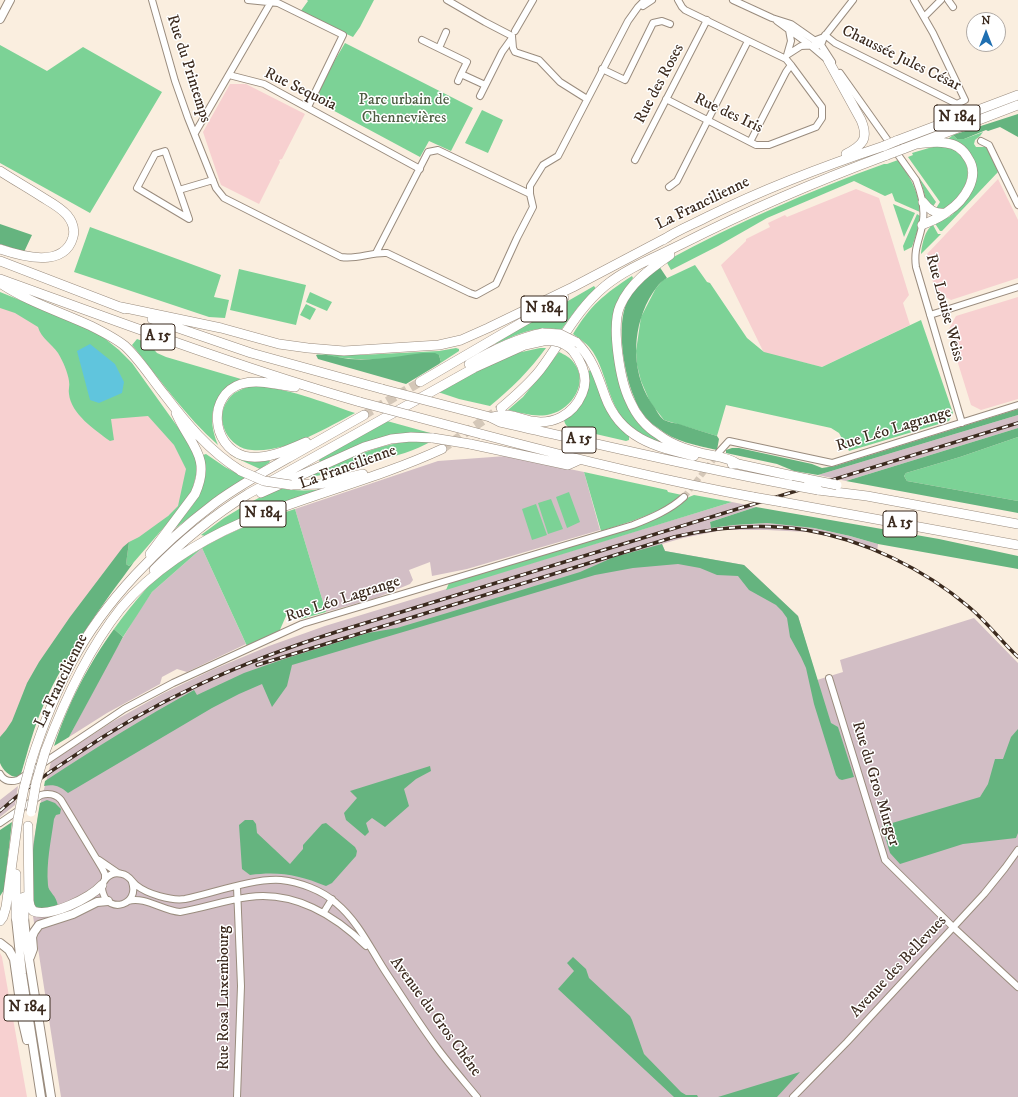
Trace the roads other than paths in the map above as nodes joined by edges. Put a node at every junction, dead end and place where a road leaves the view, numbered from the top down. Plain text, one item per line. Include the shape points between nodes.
1 (10, 0) edge
2 (152, 0) edge
3 (248, 0) edge
4 (447, 0) edge
5 (533, 0) edge
6 (645, 0) edge
7 (652, 0) edge
8 (678, 0) edge
9 (733, 0) edge
10 (853, 0) edge
11 (914, 0) edge
12 (941, 0) edge
13 (948, 0) edge
14 (271, 2) junction
15 (953, 7) dead end
16 (924, 17) junction
17 (772, 18) junction
18 (0, 19) edge
19 (707, 20) junction
20 (628, 21) junction
21 (670, 24) dead end
22 (789, 30) junction
23 (446, 32) dead end
24 (515, 32) junction
25 (798, 36) junction
26 (810, 36) junction
27 (422, 40) dead end
28 (822, 40) junction
29 (748, 42) junction
30 (810, 45) junction
31 (439, 48) junction
32 (786, 57) junction
33 (828, 60) junction
34 (791, 65) junction
35 (836, 68) junction
36 (602, 69) junction
37 (461, 74) junction
38 (229, 75) junction
39 (458, 81) dead end
40 (485, 85) junction
41 (1018, 95) edge
42 (480, 96) dead end
43 (587, 99) junction
44 (666, 99) junction
45 (1018, 105) edge
46 (308, 107) junction
47 (708, 120) junction
48 (195, 133) junction
49 (981, 141) dead end
50 (750, 142) junction
51 (916, 144) junction
52 (635, 160) dead end
53 (827, 165) junction
54 (420, 168) junction
55 (0, 171) edge
56 (213, 180) junction
57 (669, 187) dead end
58 (179, 190) junction
59 (530, 194) junction
60 (923, 202) junction
61 (1018, 205) edge
62 (947, 213) junction
63 (922, 225) junction
64 (668, 237) junction
65 (692, 239) junction
66 (0, 249) edge
67 (376, 252) junction
68 (0, 261) edge
69 (0, 279) edge
70 (0, 283) edge
71 (1018, 287) edge
72 (121, 307) junction
73 (930, 315) junction
74 (543, 337) junction
75 (574, 346) junction
76 (420, 382) tunnel mouth
77 (316, 390) junction
78 (170, 401) junction
79 (1018, 405) edge
80 (503, 415) junction
81 (962, 424) junction
82 (442, 449) tunnel mouth
83 (719, 452) tunnel mouth
84 (424, 457) junction
85 (579, 460) junction
86 (738, 464) junction
87 (237, 489) junction
88 (867, 496) junction
89 (684, 497) tunnel mouth
90 (207, 523) junction
91 (1018, 524) edge
92 (1018, 545) edge
93 (126, 585) junction
94 (122, 607) junction
95 (828, 678) dead end
96 (0, 774) edge
97 (18, 819) junction
98 (0, 824) edge
99 (28, 826) junction
100 (1018, 850) edge
101 (96, 858) junction
102 (120, 873) junction
103 (104, 882) junction
104 (132, 882) junction
105 (237, 887) junction
106 (238, 899) junction
107 (332, 899) junction
108 (108, 901) junction
109 (128, 901) junction
110 (324, 912) junction
111 (20, 918) junction
112 (0, 921) edge
113 (953, 927) junction
114 (0, 943) edge
115 (372, 952) junction
116 (29, 958) junction
117 (1018, 987) edge
118 (41, 1097) edge
119 (51, 1097) edge
120 (237, 1097) edge
121 (477, 1097) edge
122 (794, 1097) edge

1 - 18 main road
2 - 48 street, Rue du Printemps via 175,81
3 - 14 street
4 - 24 street via 484,22
5 - 24 street
6 - 20 street
7 - 20 street
8 - 19 street via 685,10
9 - 17 street, Chaussée Jules César
10 - 28 street
11 - 16 street
12 - 16 street
13 - 15 street
14 - 38 street
14 - 46 street via 278,3 343,35
16 - 28 street, Chaussée Jules César via 965,100 957,104 835,43
17 - 22 street, Chaussée Jules César
17 - 26 street, Chaussée Jules César via 791,24
19 - 29 street
19 - 44 street, Rue des Roses
20 - 36 street
21 - 36 street via 662,21 653,24 625,80
22 - 25 street, Chaussée Jules César
22 - 32 street via 791,41
23 - 31 street
24 - 40 street
24 - 43 street via 515,52 539,60 560,82
25 - 26 street
25 - 30 street, Chaussée Jules César
26 - 28 street, Chaussée Jules César
27 - 31 street
28 - 30 street
28 - 35 street, Rue Louise Weiss
29 - 32 street
29 - 47 street
30 - 32 street via 799,46
30 - 33 street, Chaussée Jules César
31 - 37 street via 467,62
32 - 34 street, Rue des Iris
33 - 35 street, Chaussée Jules César
33 - 53 highway via 862,120 865,133 860,146
34 - 50 street
34 - 50 street, Rue des Iris via 822,107 822,118 816,127 770,145 756,145
35 - 60 street, Rue Louise Weiss via 916,180
36 - 43 street
37 - 39 street
37 - 40 street
38 - 46 street, Rue Sequoia via 264,84
38 - 48 street
40 - 42 street
41 - 53 highway, La Francilienne / N 184, bridge
43 - 59 street via 558,156 543,165 530,186
44 - 47 street, Rue des Iris
44 - 52 street, Rue des Roses
45 - 51 highway, La Francilienne / N 184
46 - 54 street, Rue Sequoia
47 - 50 street, Rue des Iris
47 - 57 street via 677,181
48 - 56 street, Rue du Printemps
49 - 61 street via 989,145
51 - 62 highway via 948,143 959,147 970,160 973,173 970,187
51 - 65 highway, La Francilienne / N 184, bridge via 830,176
53 - 64 highway, La Francilienne / N 184 via 745,199
54 - 59 street via 428,152 438,150
54 - 67 street
55 - 66 highway via 56,205 71,220 73,230 69,246 61,253 50,257 26,257
56 - 58 street
56 - 67 street, Rue du Printemps via 224,198 341,257
58 - 58 street via 165,151 155,154 137,188 189,219
59 - 67 street via 533,207 496,284 476,295 387,253
60 - 62 highway via 935,213
60 - 63 street, Rue Louise Weiss
62 - 63 highway
63 - 73 street, Rue Louise Weiss via 915,248 915,262
64 - 72 highway via 488,328 461,340 439,345 344,351 308,348 278,344 221,328
64 - 76 highway, La Francilienne / N 184
65 - 80 highway, La Francilienne / N 184 via 619,276 602,289 577,316 540,370
65 - 86 highway via 640,277 627,292 617,316 616,337 620,364 630,401 642,420 653,431 680,446
68 - 72 highway, A 15
69 - 77 highway, A 15 via 173,342
70 - 78 highway via 13,292 112,337 133,354
71 - 73 street
72 - 80 highway, A 15, bridge via 251,353 490,417
73 - 81 street, Rue Louise Weiss
74 - 75 highway, bridge via 560,334
74 - 87 highway via 529,336 474,361 329,444
74 - 90 highway via 474,368 248,494
75 - 80 highway via 585,379 583,393 572,409 559,418 543,422
75 - 86 highway via 590,359 612,411 628,430 657,447
77 - 85 highway, A 15, bridge
77 - 87 highway, La Francilienne / N 184 via 249,382 240,384 225,396 218,408 217,422 222,438 230,448 245,456 262,456 291,449 364,415
78 - 84 highway, bridge via 219,456 241,471 264,481 291,485 320,484
78 - 93 highway via 200,457 200,483 195,494
79 - 81 street, Rue Léo Lagrange
80 - 88 highway, A 15, bridge via 659,459 818,490
81 - 83 street, Rue Léo Lagrange via 832,463 729,441
82 - 84 highway, La Francilienne / N 184
84 - 94 highway, La Francilienne / N 184 via 257,516 224,531 171,563 142,586
85 - 90 highway, bridge via 568,464 433,438 391,439 364,447 245,501
85 - 92 highway, A 15, bridge via 716,490
86 - 88 highway, bridge via 837,485
87 - 93 highway, La Francilienne / N 184 via 216,502 175,536
88 - 91 highway, A 15
89 - 96 street, Rue Léo Lagrange via 655,516 633,525 302,624 147,696 108,719 18,780 8,781
90 - 94 highway via 168,555
93 - 97 highway, La Francilienne / N 184, bridge via 73,661 52,704 31,762
94 - 99 highway, La Francilienne / N 184, bridge via 101,635 63,706 45,752
95 - 113 street, Rue du Gros Murger via 885,860
97 - 111 highway, La Francilienne / N 184 via 16,874
97 - 112 highway via 6,907
98 - 101 street via 41,795 55,795 61,800
99 - 103 highway via 29,901 33,911 65,908 93,893
99 - 111 highway, La Francilienne / N 184
100 - 113 street, Avenue des Bellevues via 993,883
101 - 102 street
101 - 103 street via 104,872
102 - 103 street via 112,874
102 - 104 street via 128,876
103 - 108 street via 103,894
104 - 105 street, Avenue du Gros Chêne via 145,890 179,900
104 - 109 street via 134,892
105 - 106 street, Rue Rosa Luxembourg
105 - 107 street, Avenue du Gros Chêne via 281,880 309,888
106 - 109 street, Avenue du Gros Chêne via 180,912 140,900
106 - 110 street, Avenue du Gros Chêne via 257,896 278,898 308,905
106 - 120 street, Rue Rosa Luxembourg via 241,986
107 - 110 street
107 - 115 street, Avenue du Gros Chêne via 353,921
108 - 109 street via 118,905
108 - 116 main road via 97,902 73,914 39,925 32,937 33,949
110 - 115 street, Avenue du Gros Chêne via 346,927
111 - 116 main road, N 184
111 - 118 main road, N 184 via 22,974
113 - 117 street, Rue du Gros Murger
113 - 122 street, Avenue des Bellevues
114 - 118 main road via 14,959 36,1091
115 - 121 street, Avenue du Gros Chêne via 428,1036
116 - 119 main road, N 184

